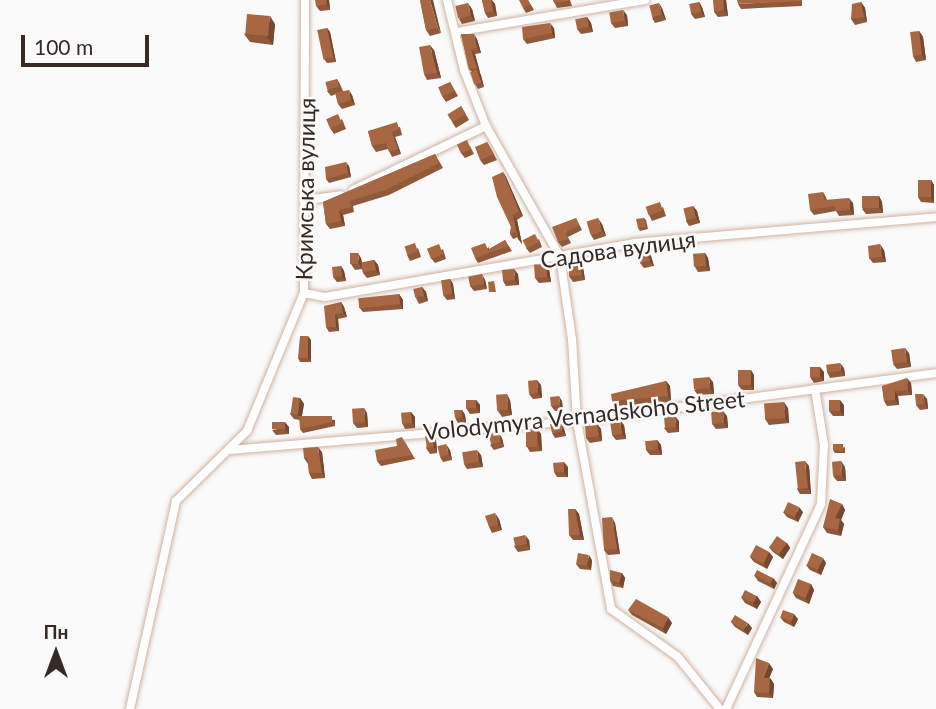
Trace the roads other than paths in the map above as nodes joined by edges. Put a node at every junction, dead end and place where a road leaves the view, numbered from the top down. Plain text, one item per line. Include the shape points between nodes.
1 (305, 0) edge
2 (447, 0) edge
3 (645, 0) edge
4 (456, 32) junction
5 (486, 126) junction
6 (307, 200) junction
7 (936, 217) edge
8 (560, 257) junction
9 (303, 293) junction
10 (936, 373) edge
11 (815, 389) junction
12 (577, 421) junction
13 (231, 450) junction
14 (130, 709) edge
15 (720, 709) edge
16 (726, 709) edge

1 - 6 street, Кримська вулиця
2 - 4 street
3 - 4 street
4 - 5 street via 464,70
5 - 6 street via 338,197
5 - 8 street
6 - 9 street, Кримська вулиця
7 - 8 street, Садова вулиця via 635,243
8 - 9 street, Садова вулиця via 325,297
8 - 12 street
9 - 13 street, Кримська вулиця via 247,431
10 - 11 street, Volodymyra Vernadskoho Street
11 - 12 street, Volodymyra Vernadskoho Street
11 - 16 street via 824,445 821,504
12 - 13 street, Volodymyra Vernadskoho Street
12 - 15 street via 611,609 678,657
13 - 14 street, Кримська вулиця via 176,501

